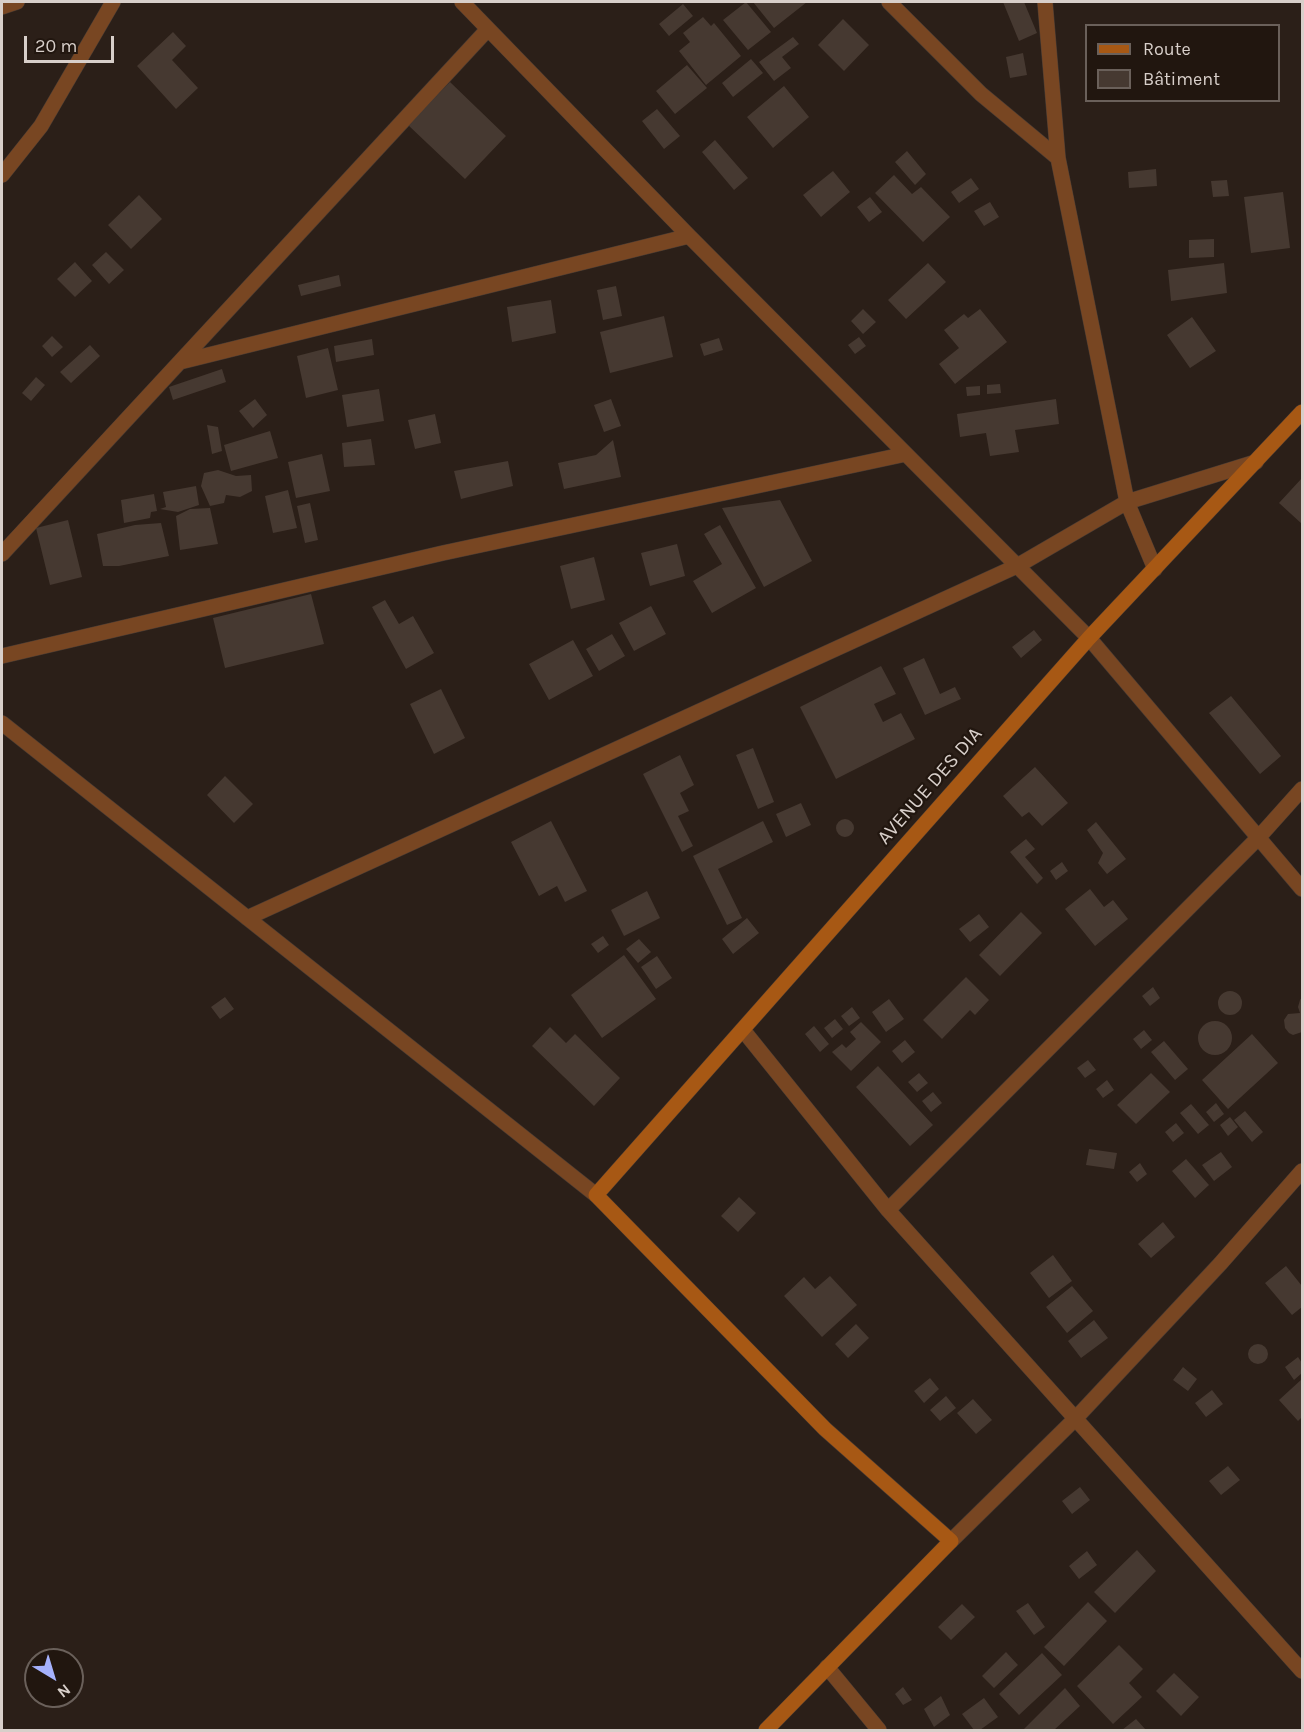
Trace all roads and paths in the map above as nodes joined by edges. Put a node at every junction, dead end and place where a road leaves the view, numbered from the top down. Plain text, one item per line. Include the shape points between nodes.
1 (16, 2) edge
2 (113, 2) edge
3 (462, 2) edge
4 (889, 2) edge
5 (1045, 2) edge
6 (2, 7) edge
7 (488, 29) junction
8 (1058, 158) junction
9 (2, 175) edge
10 (689, 236) junction
11 (180, 362) junction
12 (1302, 412) edge
13 (906, 454) junction
14 (1256, 462) junction
15 (1127, 502) junction
16 (2, 554) edge
17 (1017, 566) junction
18 (1155, 569) junction
19 (1089, 638) junction
20 (2, 656) edge
21 (2, 723) edge
22 (1302, 789) edge
23 (1259, 837) junction
24 (1302, 889) edge
25 (247, 918) junction
26 (743, 1030) junction
27 (1302, 1171) edge
28 (596, 1195) junction
29 (888, 1210) junction
30 (1075, 1419) junction
31 (951, 1541) junction
32 (827, 1667) junction
33 (1302, 1671) edge
34 (766, 1731) edge
35 (879, 1731) edge

1 - 6 street
2 - 9 street via 41,126
3 - 7 street
4 - 8 street via 981,94
5 - 8 street
7 - 10 street
7 - 11 street
8 - 15 street
10 - 11 street
10 - 13 street
11 - 16 street
12 - 14 street, AVENUE DES DIA
13 - 17 street
13 - 20 street via 443,553
14 - 15 street
14 - 18 street, AVENUE DES DIA
15 - 17 street
15 - 18 street
17 - 19 street
17 - 25 street
18 - 19 street, AVENUE DES DIA
19 - 23 street
19 - 26 street, AVENUE DES DIA
21 - 25 street
22 - 23 street
23 - 24 street
23 - 29 street
25 - 28 street
26 - 28 street, AVENUE DES DIA
26 - 29 street
27 - 30 street
28 - 31 street via 825,1430
29 - 30 street
30 - 31 street
30 - 33 street
31 - 32 street
32 - 34 street
32 - 35 street

